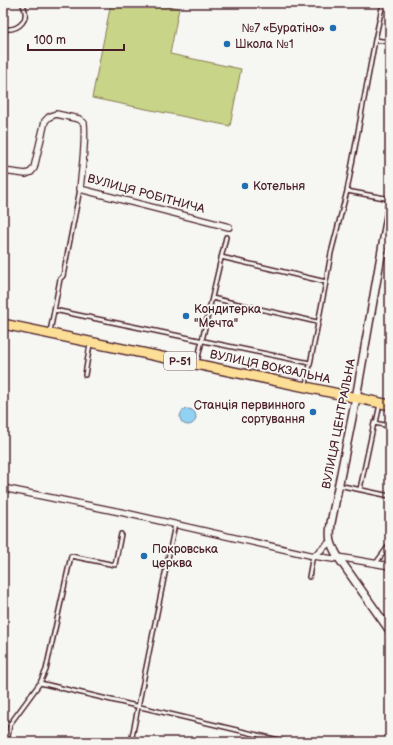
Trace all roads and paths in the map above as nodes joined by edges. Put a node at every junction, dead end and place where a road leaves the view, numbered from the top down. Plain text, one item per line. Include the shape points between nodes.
1 (22, 3) edge
2 (383, 3) edge
3 (3, 29) edge
4 (375, 40) junction
5 (390, 42) edge
6 (3, 171) edge
7 (80, 189) junction
8 (347, 192) junction
9 (390, 199) edge
10 (390, 205) edge
11 (229, 227) dead end
12 (226, 237) dead end
13 (221, 257) junction
14 (326, 282) junction
15 (212, 298) junction
16 (54, 310) junction
17 (318, 322) junction
18 (3, 324) edge
19 (50, 334) junction
20 (203, 340) junction
21 (91, 342) junction
22 (310, 363) junction
23 (197, 364) junction
24 (85, 375) dead end
25 (306, 387) junction
26 (356, 398) junction
27 (380, 403) junction
28 (390, 405) edge
29 (376, 424) junction
30 (390, 426) edge
31 (338, 485) junction
32 (3, 488) edge
33 (360, 489) junction
34 (390, 496) edge
35 (175, 524) junction
36 (121, 534) dead end
37 (330, 542) junction
38 (387, 548) dead end
39 (314, 556) junction
40 (338, 557) junction
41 (376, 563) junction
42 (390, 566) edge
43 (309, 577) dead end
44 (390, 632) edge
45 (40, 683) junction
46 (138, 706) junction
47 (3, 722) edge
48 (10, 724) junction
49 (7, 742) edge
50 (131, 742) edge
51 (287, 742) edge

1 - 3 lane via 26,13 21,24 16,28
2 - 4 lane
4 - 5 lane
4 - 8 lane
6 - 7 street, ВУЛИЦЯ РОБІТНИЧА via 26,174 31,172 45,121 49,117 56,114 79,119 84,123
7 - 11 street, ВУЛИЦЯ РОБІТНИЧА
7 - 16 lane
8 - 9 lane
8 - 14 lane
10 - 26 street, ВУЛИЦЯ ЦЕНТРАЛЬНА
12 - 13 lane
13 - 14 lane
13 - 15 lane
14 - 17 lane
15 - 17 lane
15 - 20 lane
16 - 19 lane
16 - 20 lane
17 - 22 lane
18 - 19 main road, ВУЛИЦЯ ВОКЗАЛЬНА / Р-51
19 - 21 main road, ВУЛИЦЯ ВОКЗАЛЬНА / Р-51
20 - 22 lane
20 - 23 lane
21 - 23 main road, ВУЛИЦЯ ВОКЗАЛЬНА / Р-51
21 - 24 lane
22 - 25 lane
23 - 25 main road, ВУЛИЦЯ ВОКЗАЛЬНА / Р-51
25 - 26 main road, ВУЛИЦЯ ВОКЗАЛЬНА / Р-51
26 - 27 main road, ВУЛИЦЯ ВОКЗАЛЬНА / Р-51
26 - 31 street, ВУЛИЦЯ ЦЕНТРАЛЬНА
27 - 28 main road, ВУЛИЦЯ ВОКЗАЛЬНА / Р-51
27 - 29 lane
29 - 30 lane
29 - 33 lane via 374,423
31 - 33 lane
31 - 37 street, ВУЛИЦЯ ЦЕНТРАЛЬНА
32 - 35 street
33 - 34 lane
35 - 39 street
35 - 46 lane
36 - 45 lane via 115,565 70,556 46,670
37 - 39 street
37 - 40 street
38 - 41 lane
39 - 40 street via 333,559
39 - 43 lane
40 - 41 street
40 - 44 street
41 - 42 street
45 - 46 lane
45 - 48 lane
46 - 50 lane
46 - 51 lane
47 - 48 lane
48 - 49 lane

